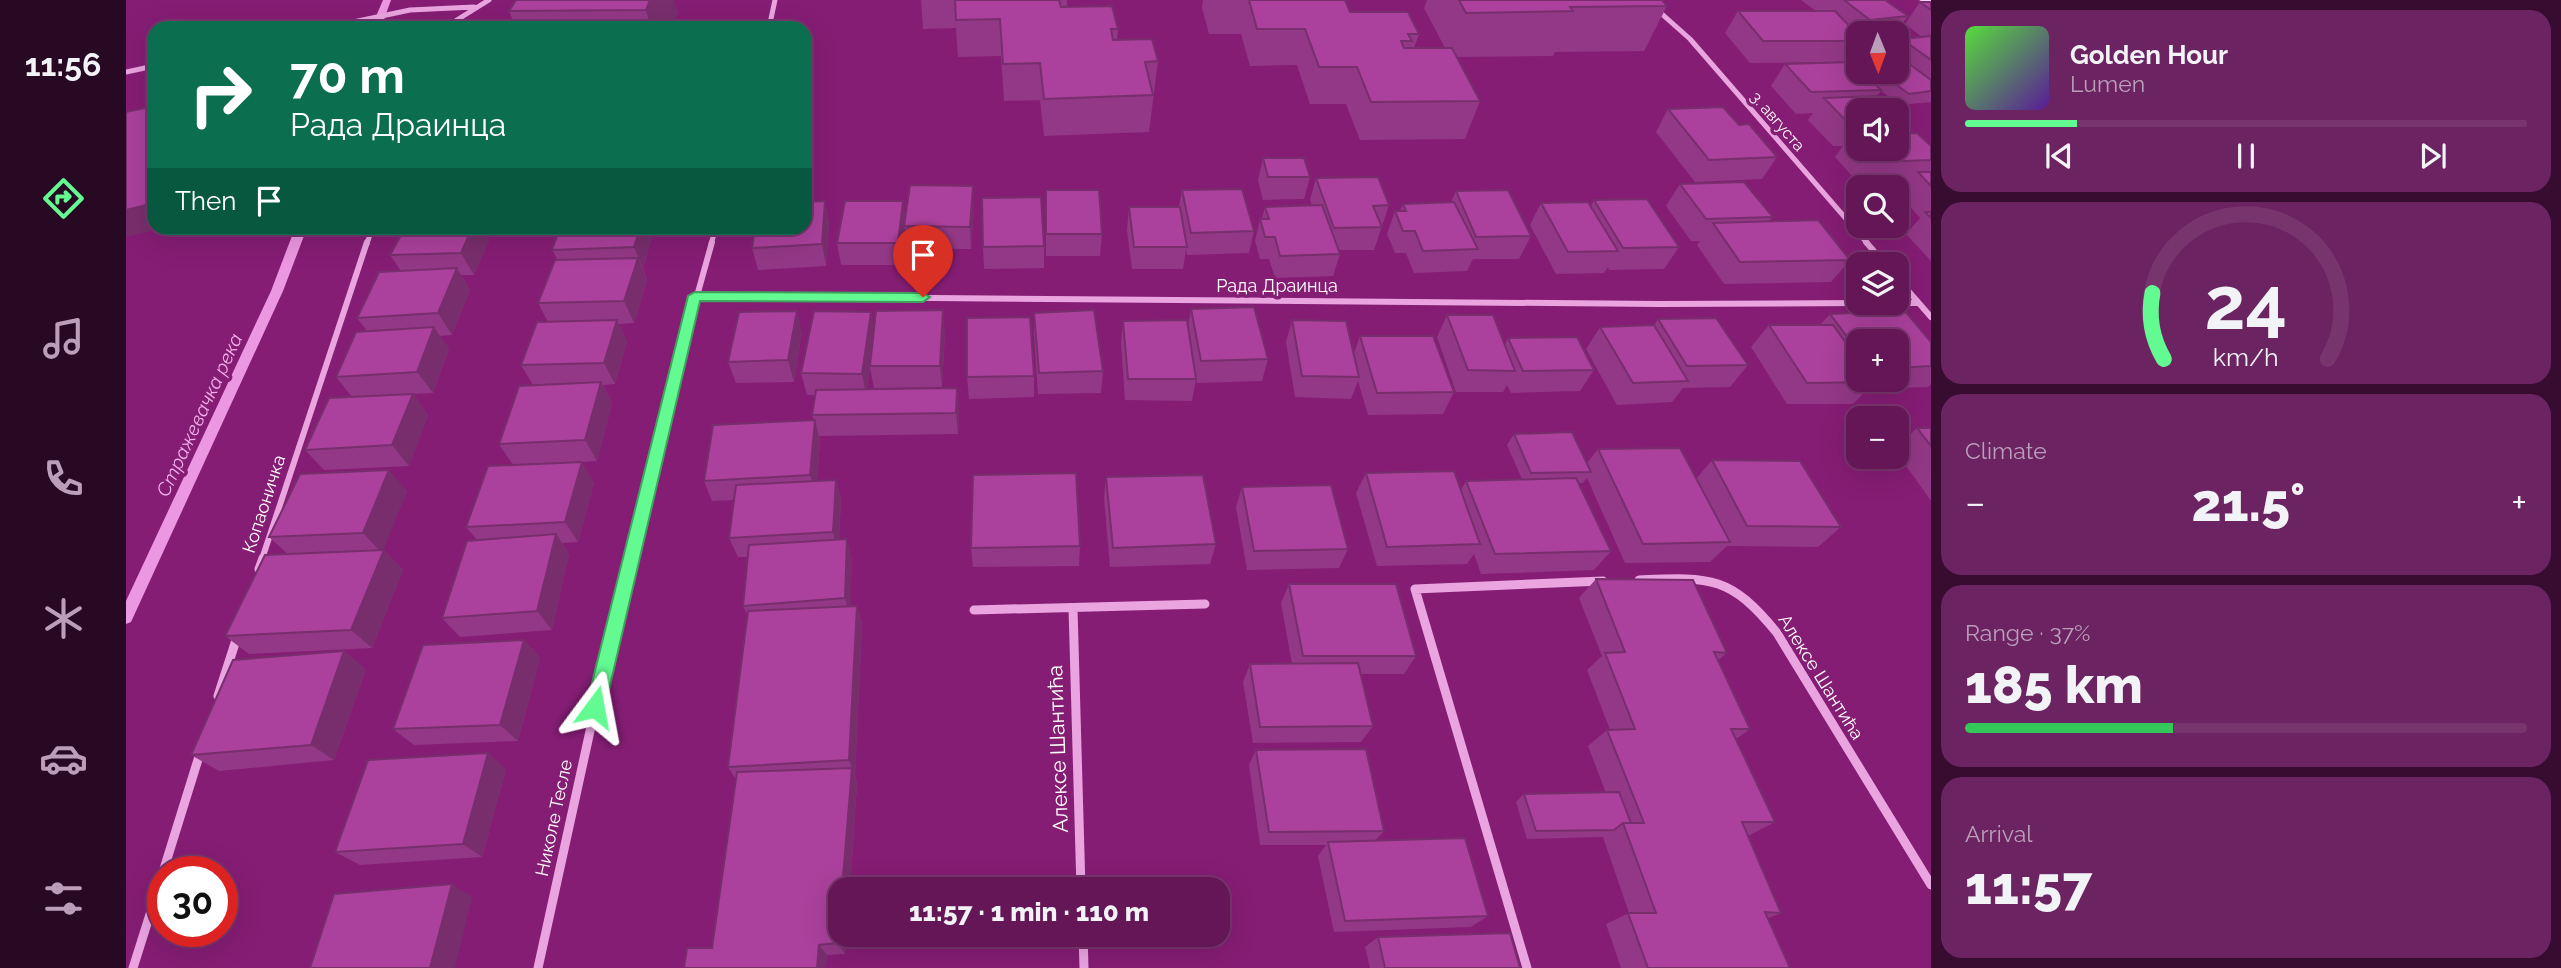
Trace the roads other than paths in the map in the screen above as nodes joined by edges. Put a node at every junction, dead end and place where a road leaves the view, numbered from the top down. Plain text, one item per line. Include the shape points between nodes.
1 (489, 0) edge
2 (775, 0) edge
3 (1646, 0) edge
4 (1923, 0) edge
5 (1931, 3) edge
6 (474, 7) junction
7 (358, 21) edge
8 (454, 21) edge
9 (770, 21) edge
10 (147, 68) edge
11 (126, 72) edge
12 (370, 235) edge
13 (714, 235) edge
14 (1875, 252) edge
15 (1909, 292) edge
16 (695, 296) junction
17 (1846, 303) edge
18 (1909, 303) edge
19 (1919, 303) junction
20 (1931, 317) edge
21 (1634, 580) edge
22 (1620, 581) edge
23 (254, 582) edge
24 (1205, 604) dead end
25 (1073, 608) junction
26 (974, 610) dead end
27 (242, 621) edge
28 (217, 700) edge
29 (205, 740) edge
30 (168, 856) edge
31 (1082, 877) edge
32 (1931, 885) edge
33 (147, 923) edge
34 (1083, 947) edge
35 (133, 968) edge
36 (538, 968) edge
37 (1084, 968) edge
38 (1527, 968) edge

1 - 6 street
2 - 9 street
3 - 14 street, 3. августа via 1690,39
4 - 5 main road
6 - 7 street via 410,10
6 - 8 street
10 - 11 street
12 - 23 street, Копаоничка
13 - 16 street, Николе Тесле
15 - 19 street
16 - 17 street, Рада Драинца
16 - 36 street, Николе Тесле via 626,572
18 - 19 street
19 - 20 street
21 - 32 street, Алексе Шантића via 1715,580 1755,604
22 - 38 street via 1415,589
24 - 25 street
25 - 26 street
25 - 31 street, Алексе Шантића
27 - 28 street
29 - 30 street
33 - 35 street
34 - 37 street

